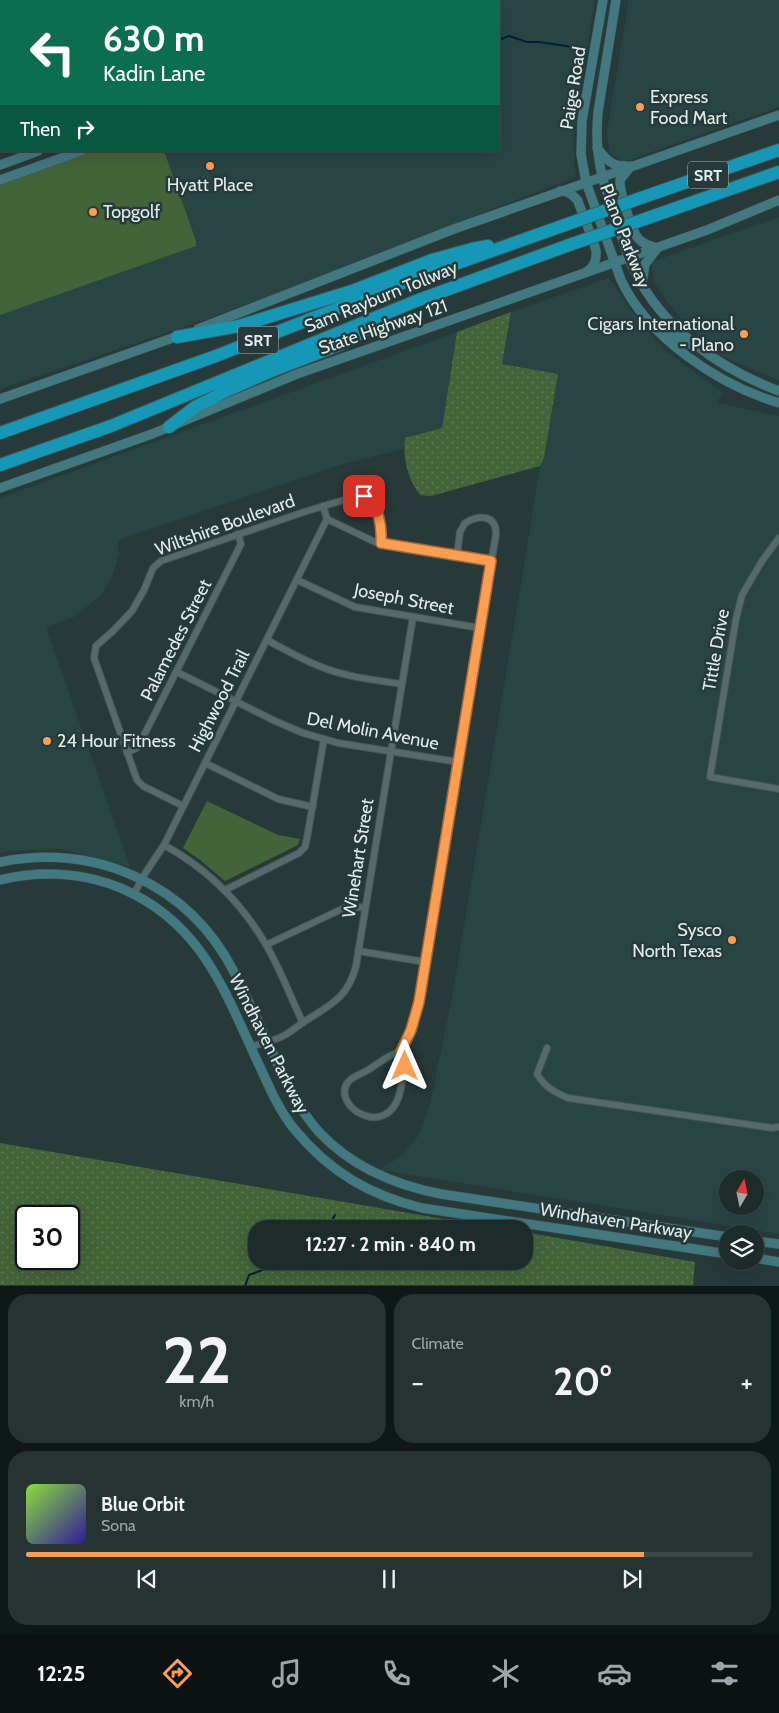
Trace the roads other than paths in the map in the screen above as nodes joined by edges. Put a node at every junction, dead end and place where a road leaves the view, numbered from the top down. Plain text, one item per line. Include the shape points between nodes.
1 (603, 0) edge
2 (616, 0) edge
3 (598, 32) junction
4 (610, 35) junction
5 (779, 115) edge
6 (597, 148) junction
7 (779, 150) edge
8 (35, 152) edge
9 (78, 152) edge
10 (0, 165) edge
11 (631, 166) junction
12 (779, 174) edge
13 (601, 176) junction
14 (2, 179) edge
15 (586, 182) junction
16 (559, 191) junction
17 (779, 200) edge
18 (515, 242) junction
19 (658, 248) junction
20 (630, 259) junction
21 (615, 264) junction
22 (579, 276) junction
23 (621, 280) junction
24 (642, 284) junction
25 (416, 301) junction
26 (654, 328) junction
27 (177, 337) junction
28 (697, 348) junction
29 (779, 391) edge
30 (0, 399) edge
31 (779, 403) edge
32 (169, 427) junction
33 (0, 433) edge
34 (0, 464) edge
35 (0, 488) edge
36 (323, 506) junction
37 (327, 519) junction
38 (238, 534) junction
39 (779, 538) edge
40 (381, 543) junction
41 (457, 555) junction
42 (491, 561) junction
43 (297, 580) junction
44 (413, 617) junction
45 (480, 628) junction
46 (267, 640) junction
47 (177, 672) junction
48 (402, 684) junction
49 (236, 701) junction
50 (324, 739) junction
51 (391, 751) junction
52 (127, 753) junction
53 (458, 762) junction
54 (205, 763) junction
55 (779, 790) edge
56 (183, 806) junction
57 (313, 806) junction
58 (164, 845) junction
59 (0, 862) edge
60 (141, 879) junction
61 (0, 880) edge
62 (224, 890) junction
63 (134, 894) junction
64 (365, 907) junction
65 (266, 945) junction
66 (358, 951) junction
67 (425, 962) junction
68 (303, 1023) junction
69 (267, 1041) junction
70 (250, 1047) junction
71 (548, 1048) dead end
72 (401, 1051) junction
73 (779, 1127) edge
74 (468, 1198) junction
75 (465, 1215) junction
76 (630, 1223) junction
77 (719, 1236) edge
78 (627, 1239) junction
79 (764, 1242) edge
80 (779, 1244) edge
81 (719, 1253) edge
82 (764, 1260) edge
83 (779, 1262) edge

1 - 3 main road, Paige Road
2 - 4 main road, Paige Road
3 - 4 main road
3 - 15 main road, Paige Road via 582,121 581,154
4 - 6 main road, Paige Road via 598,112
5 - 11 main road
6 - 11 main road via 611,163
6 - 13 main road, Paige Road
7 - 18 highway, Sam Rayburn Tollway / SRT, bridge
8 - 10 main road
9 - 14 main road
10 - 14 main road
11 - 13 main road
11 - 19 main road via 620,180 620,192 637,236
12 - 25 highway, Sam Rayburn Tollway / SRT, bridge
13 - 15 main road
13 - 20 main road, Plano Parkway
15 - 16 main road
15 - 21 main road, Plano Parkway
16 - 22 main road via 566,191 578,201 596,251 591,269
16 - 27 main road
17 - 19 main road, State Highway 121
18 - 27 highway via 472,248 432,260 352,291 239,326
18 - 33 highway, Sam Rayburn Tollway / SRT via 216,356
19 - 20 main road, State Highway 121
19 - 24 main road via 645,264
20 - 21 main road, State Highway 121
20 - 24 main road, Plano Parkway
21 - 22 main road, State Highway 121
21 - 23 main road, Plano Parkway
22 - 23 main road via 612,273
22 - 32 main road, State Highway 121 via 297,374
23 - 26 main road, Plano Parkway
24 - 28 main road, Plano Parkway via 670,321
25 - 32 highway via 339,345 211,399
25 - 34 highway, Sam Rayburn Tollway / SRT via 111,426
26 - 28 main road via 662,325
26 - 31 main road, Plano Parkway via 720,378
27 - 30 main road
28 - 29 main road, Plano Parkway via 728,368
32 - 35 main road, State Highway 121
36 - 37 street
36 - 38 street, Wiltshire Boulevard
36 - 40 street, Wiltshire Boulevard via 357,496 368,497 382,529
37 - 40 street
37 - 43 street, Highwood Trail
38 - 47 street, Palamedes Street via 241,544
38 - 52 street, Wiltshire Boulevard via 158,562 132,611 96,646 95,663
39 - 55 street, Tittle Drive via 742,595 710,777
40 - 41 street
41 - 42 street
41 - 42 street via 463,526 468,521 487,518 496,529
42 - 45 street
43 - 44 street, Joseph Street via 349,605
43 - 46 street, Highwood Trail
44 - 45 street, Joseph Street
44 - 48 street, Winehart Street
45 - 53 street
46 - 48 street via 331,671
46 - 49 street, Highwood Trail
47 - 49 street, Del Molin Avenue
47 - 52 street, Palamedes Street via 138,748
48 - 51 street, Winehart Street
49 - 50 street, Del Molin Avenue via 293,729
49 - 54 street, Highwood Trail
50 - 51 street, Del Molin Avenue
50 - 57 street
51 - 53 street, Del Molin Avenue
51 - 64 street, Winehart Street
52 - 56 street, Wiltshire Boulevard via 139,783
53 - 67 street
54 - 56 street, Highwood Trail
54 - 57 street via 278,799
56 - 58 street, Highwood Trail
57 - 62 street via 302,851
58 - 60 street, Highwood Trail
58 - 62 street via 197,866
59 - 60 main road, Windhaven Parkway via 41,857 75,858 112,867
60 - 63 street, Highwood Trail
60 - 69 main road, Windhaven Parkway via 190,913 214,938 234,971
61 - 63 main road, Windhaven Parkway via 39,874 80,876
62 - 65 street via 244,912
63 - 70 main road, Windhaven Parkway via 173,921 200,950 212,967
64 - 65 street via 344,908
64 - 66 street, Winehart Street
65 - 68 street
66 - 67 street
66 - 68 street, Winehart Street via 353,977 344,992 328,1008
67 - 72 street via 415,1017
68 - 69 street, Winehart Street
69 - 70 street, Winehart Street
69 - 74 main road, Windhaven Parkway via 286,1083 306,1116 342,1152 368,1170 398,1183
70 - 75 main road, Windhaven Parkway via 288,1121 330,1165 383,1197
71 - 73 street via 537,1074 553,1092 568,1098
72 - 72 street via 387,1056 348,1083 346,1097 360,1114 369,1118 380,1116 395,1105 405,1066
74 - 75 main road
74 - 76 main road, Windhaven Parkway
75 - 78 main road, Windhaven Parkway
76 - 77 main road, Windhaven Parkway
76 - 78 main road
78 - 81 main road, Windhaven Parkway
79 - 80 main road
82 - 83 main road

